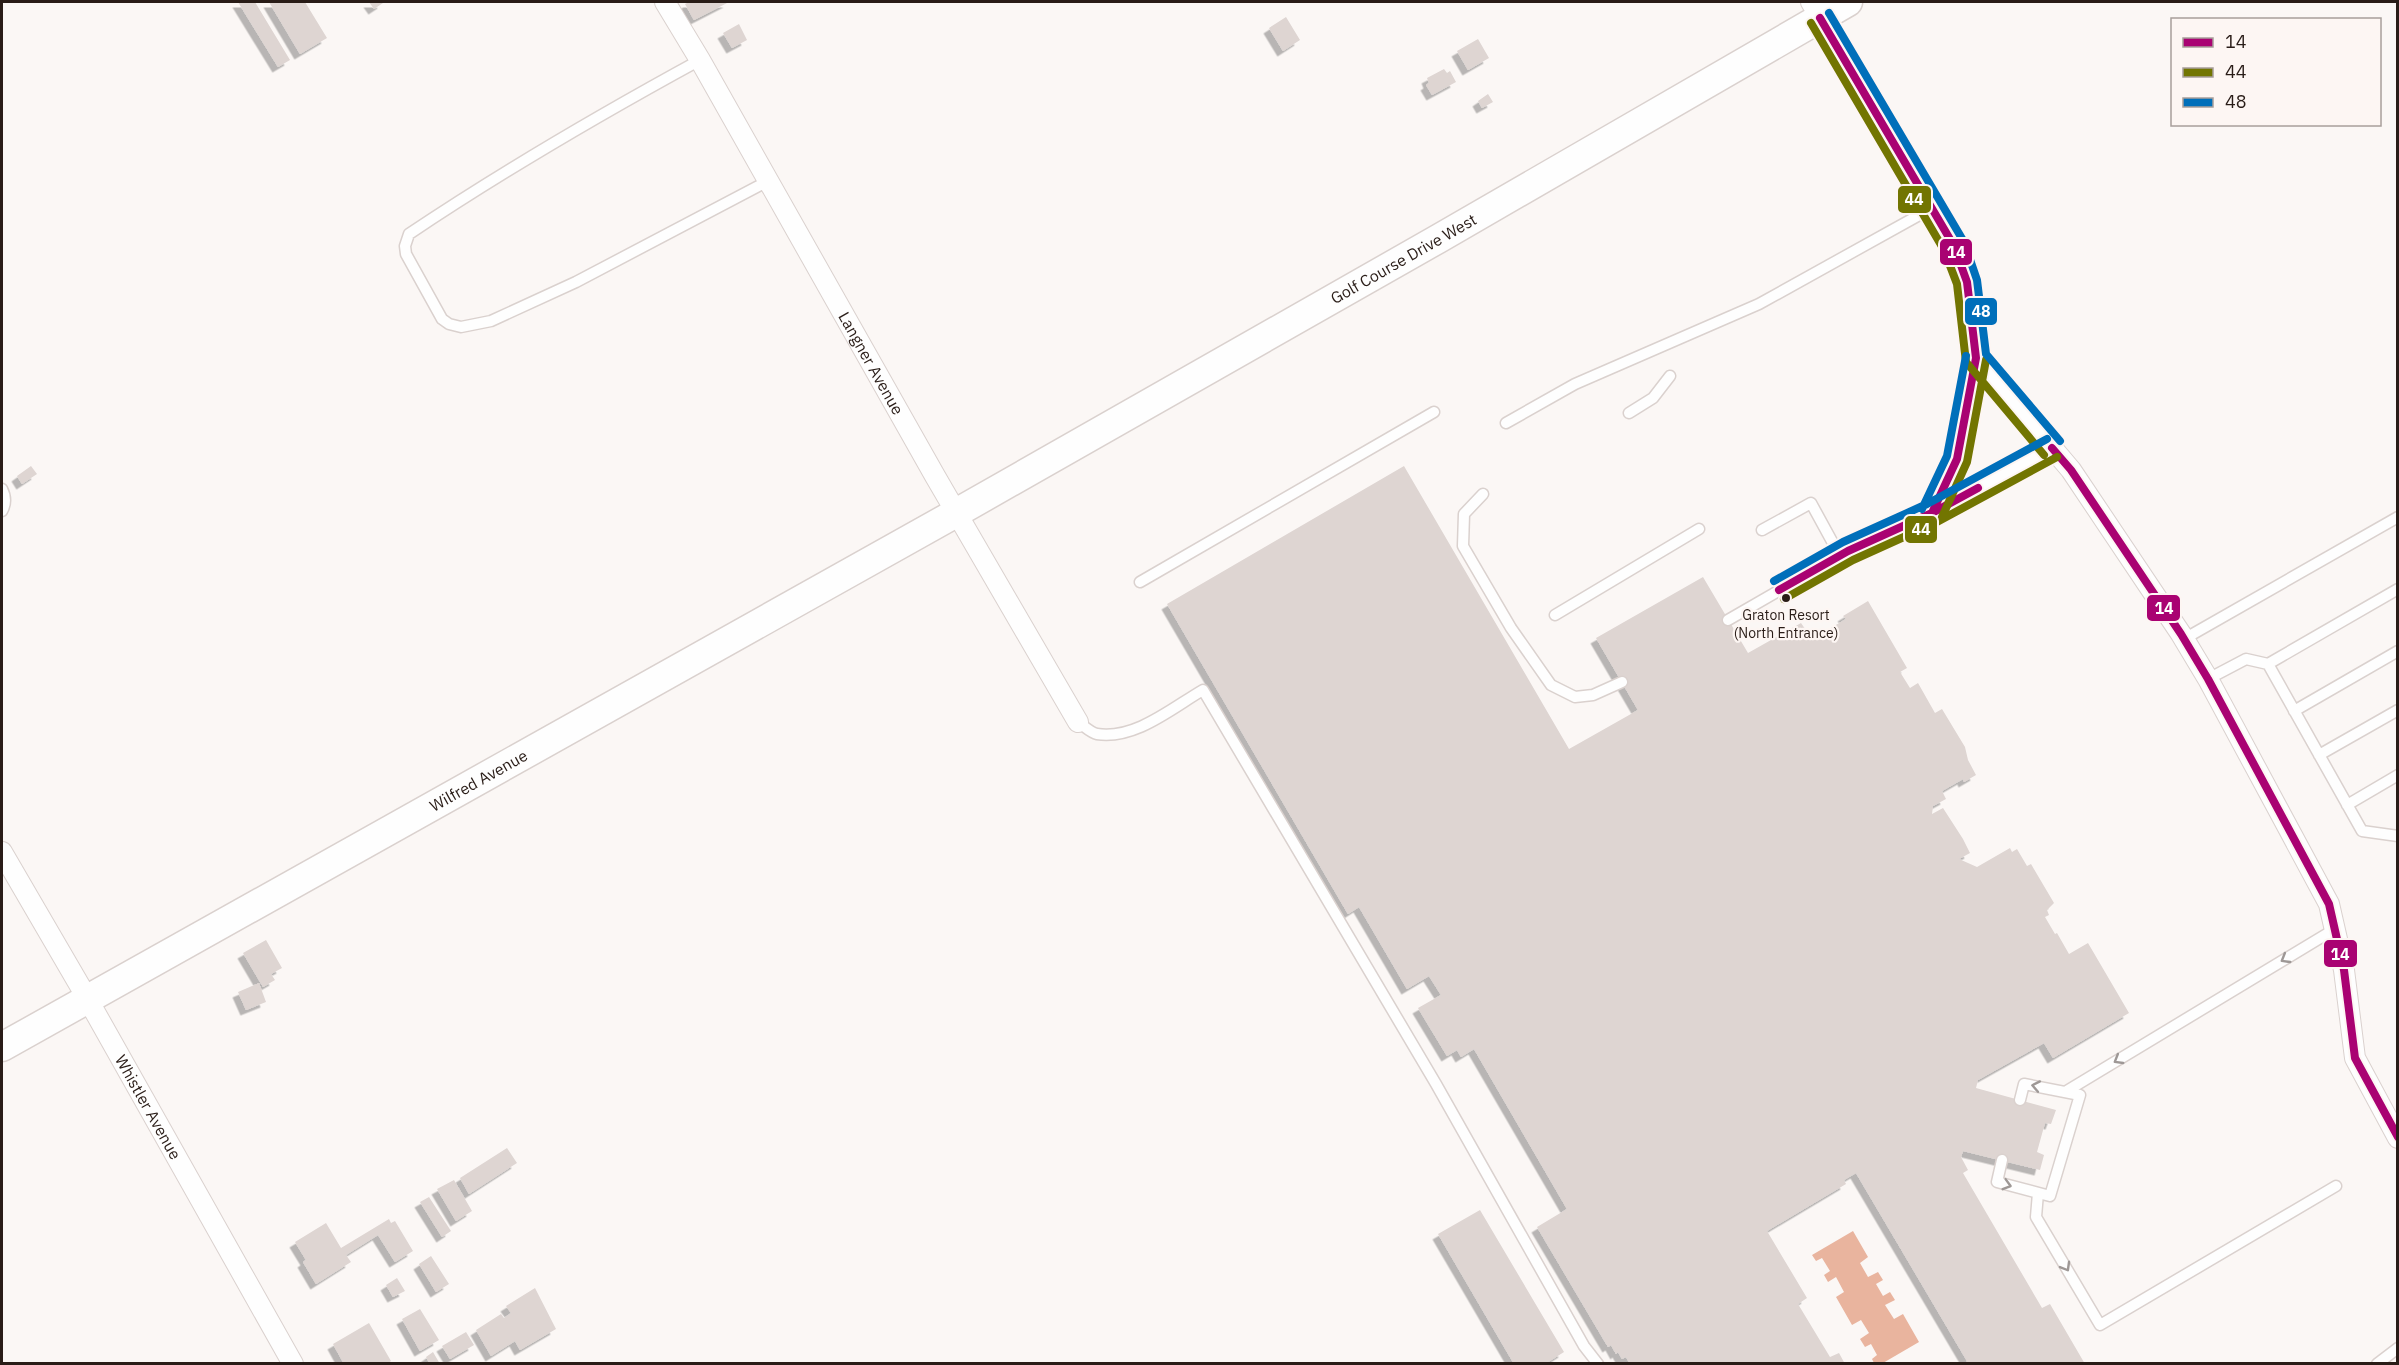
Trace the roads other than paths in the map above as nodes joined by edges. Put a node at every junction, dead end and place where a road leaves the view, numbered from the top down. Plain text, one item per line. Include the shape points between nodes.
1 (665, 2) edge
2 (1848, 2) edge
3 (1816, 10) edge
4 (700, 60) junction
5 (768, 181) junction
6 (1932, 208) junction
7 (1976, 358) junction
8 (1670, 376) dead end
9 (1434, 412) dead end
10 (1629, 413) dead end
11 (1506, 423) dead end
12 (2052, 448) junction
13 (2, 489) edge
14 (1483, 494) dead end
15 (2, 511) edge
16 (956, 513) junction
17 (1932, 513) junction
18 (2397, 517) edge
19 (1699, 529) dead end
20 (1762, 530) dead end
21 (1840, 556) junction
22 (1140, 582) dead end
23 (2397, 589) edge
24 (1555, 615) dead end
25 (1728, 620) dead end
26 (2184, 639) junction
27 (2397, 651) edge
28 (2268, 664) junction
29 (2208, 679) junction
30 (1622, 682) dead end
31 (2397, 710) edge
32 (2294, 711) junction
33 (1078, 722) joint
34 (2319, 755) junction
35 (2397, 775) edge
36 (2347, 805) junction
37 (2397, 836) edge
38 (2, 852) edge
39 (2335, 929) junction
40 (87, 998) junction
41 (2, 1047) edge
42 (2065, 1092) junction
43 (2020, 1100) dead end
44 (2397, 1138) edge
45 (2002, 1161) dead end
46 (2336, 1186) dead end
47 (2038, 1193) junction
48 (2397, 1348) edge
49 (293, 1364) edge
50 (1598, 1364) edge
51 (2377, 1364) edge

1 - 4 street, Langner Avenue
2 - 3 street, Golf Course Drive West
3 - 6 street
3 - 16 street, Golf Course Drive West via 1448,233
4 - 5 street, Langner Avenue
4 - 5 lane via 595,118 409,234 405,249 411,266 442,319 461,327 491,321 576,282
5 - 16 street, Langner Avenue
6 - 7 street via 1954,246 1967,282
6 - 11 lane via 1759,304 1575,384
7 - 12 street
7 - 17 lane via 1957,459
8 - 10 lane via 1653,398
9 - 22 lane
12 - 17 lane
12 - 26 street via 2102,515
13 - 15 lane
14 - 30 lane via 1464,514 1463,546 1541,673 1551,685 1575,697
16 - 33 street, Langner Avenue
16 - 40 street, Wilfred Avenue
17 - 21 lane
18 - 26 lane
19 - 24 lane
20 - 21 lane via 1811,502
21 - 25 lane
23 - 28 lane
26 - 29 street
27 - 32 lane
28 - 29 lane via 2246,659
28 - 32 lane
29 - 39 street via 2330,904
31 - 34 lane
32 - 34 lane
33 - 50 lane via 1095,734 1120,735 1203,690
34 - 36 lane
35 - 36 lane
36 - 37 lane via 2362,831
38 - 40 street, Whistler Avenue
39 -> 42 lane
39 - 44 street via 2355,1058
40 - 41 street, Wilfred Avenue
40 - 49 street, Whistler Avenue
42 -> 43 lane via 2024,1084
42 - 47 lane via 2080,1095 2050,1196
45 -> 47 lane via 1997,1182
47 -> 46 lane via 2036,1217 2100,1325
48 - 51 lane

